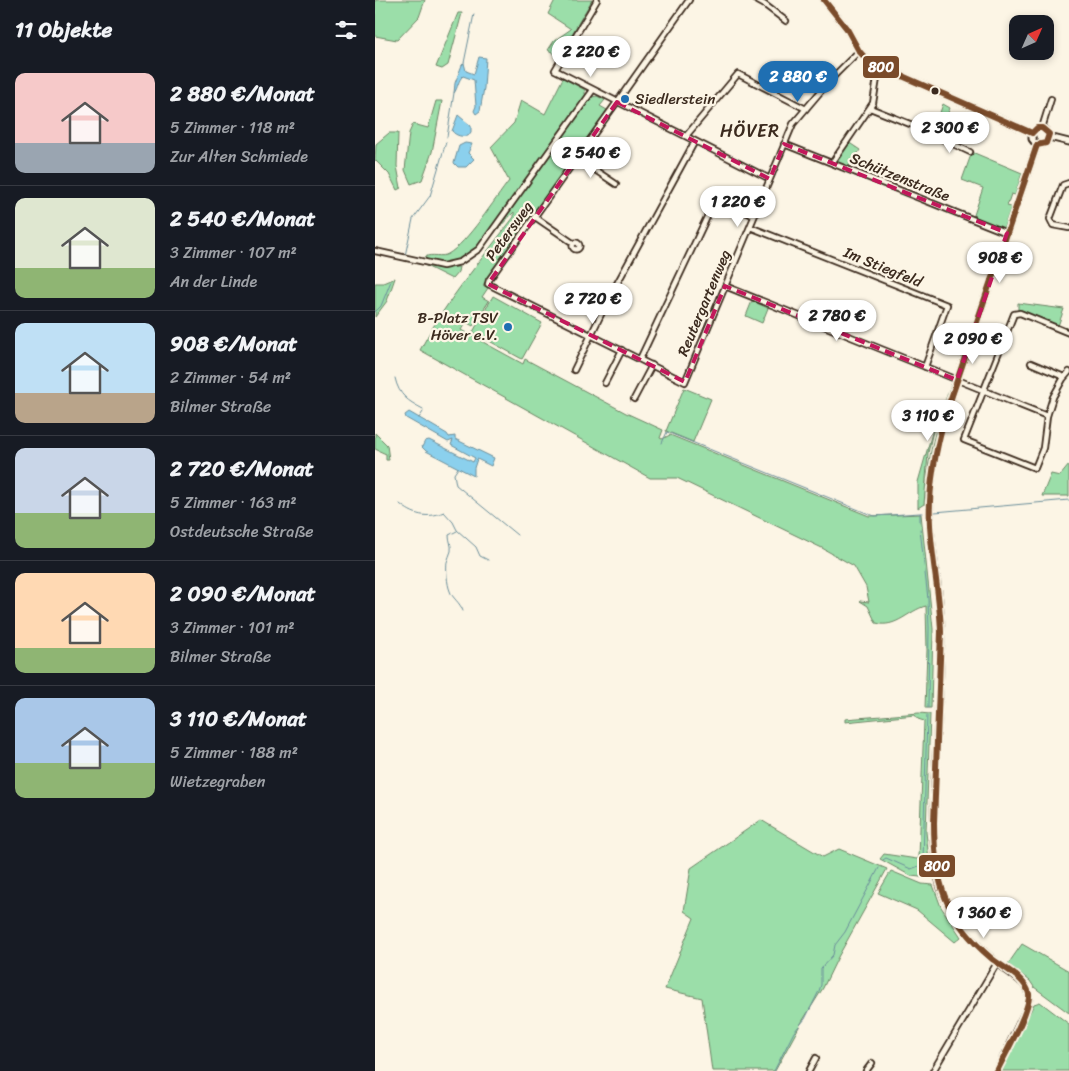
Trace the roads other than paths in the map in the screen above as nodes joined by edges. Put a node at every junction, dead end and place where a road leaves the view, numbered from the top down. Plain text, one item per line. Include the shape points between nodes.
1 (597, 0) edge
2 (689, 0) edge
3 (756, 0) edge
4 (824, 0) edge
5 (767, 3) edge
6 (786, 21) dead end
7 (859, 51) junction
8 (879, 66) junction
9 (593, 90) junction
10 (1051, 99) dead end
11 (617, 102) junction
12 (806, 108) junction
13 (870, 108) junction
14 (1042, 128) junction
15 (1032, 133) junction
16 (686, 136) junction
17 (1049, 137) junction
18 (695, 141) junction
19 (1069, 142) edge
20 (784, 144) junction
21 (1037, 145) junction
22 (970, 152) dead end
23 (577, 158) junction
24 (832, 163) junction
25 (770, 179) junction
26 (1069, 183) edge
27 (616, 184) dead end
28 (753, 216) junction
29 (535, 217) junction
30 (750, 226) junction
31 (1069, 228) edge
32 (1007, 234) junction
33 (573, 244) dead end
34 (377, 251) edge
35 (725, 286) junction
36 (1069, 333) edge
37 (590, 335) junction
38 (622, 350) junction
39 (640, 359) junction
40 (1031, 363) dead end
41 (651, 365) junction
42 (925, 367) junction
43 (574, 370) dead end
44 (1069, 372) edge
45 (1064, 377) junction
46 (957, 380) junction
47 (605, 383) dead end
48 (983, 392) junction
49 (634, 399) dead end
50 (1047, 416) junction
51 (997, 963) junction
52 (815, 1058) dead end
53 (872, 1063) dead end
54 (809, 1071) edge
55 (867, 1071) edge
56 (933, 1071) edge
57 (997, 1071) edge

1 - 9 street via 555,70
2 - 11 street, Petersweg
3 - 5 street
4 - 7 street via 847,29
5 - 6 street
7 - 8 street via 868,61
7 - 12 street, Reutergartenweg
8 - 13 street via 875,97
8 - 15 street
9 - 11 street
9 - 34 street via 479,249 460,262 443,266
10 - 14 street
11 - 16 street
11 - 23 street, Petersweg
12 - 16 street via 738,74
12 - 20 street, Reutergartenweg via 793,124
13 - 22 street
13 - 24 street
14 - 15 street
14 - 17 street
15 - 21 street
16 - 18 street
17 - 19 street
17 - 21 street via 1046,143
18 - 25 street
18 - 37 street
20 - 24 street, Schützenstraße
20 - 25 street, Reutergartenweg
21 - 32 street
23 - 27 street
23 - 29 street, Petersweg
24 - 32 street, Schützenstraße
25 - 28 street, Reutergartenweg
26 - 31 street via 1063,185 1050,219 1053,225
28 - 30 street, Reutergartenweg
28 - 39 street via 716,198
29 - 33 street
29 - 37 street, Petersweg via 488,284
30 - 35 street, Reutergartenweg
30 - 42 street, Im Stiegfeld via 947,306
32 - 46 street
35 - 41 street, Reutergartenweg via 685,382
35 - 42 street
36 - 48 street via 1020,313 1014,314
37 - 38 street
37 - 43 street
38 - 39 street
38 - 47 street
39 - 41 street
40 - 45 street
41 - 49 street
42 - 46 street
44 - 45 street
45 - 50 street
46 - 48 street
46 - 51 street via 935,454 930,509 941,630 934,851 943,892 960,925
48 - 50 street
48 - 50 street via 964,440 1035,468 1043,448
51 - 56 street
51 - 57 street via 1023,983 1029,998
52 - 54 street
53 - 55 street

